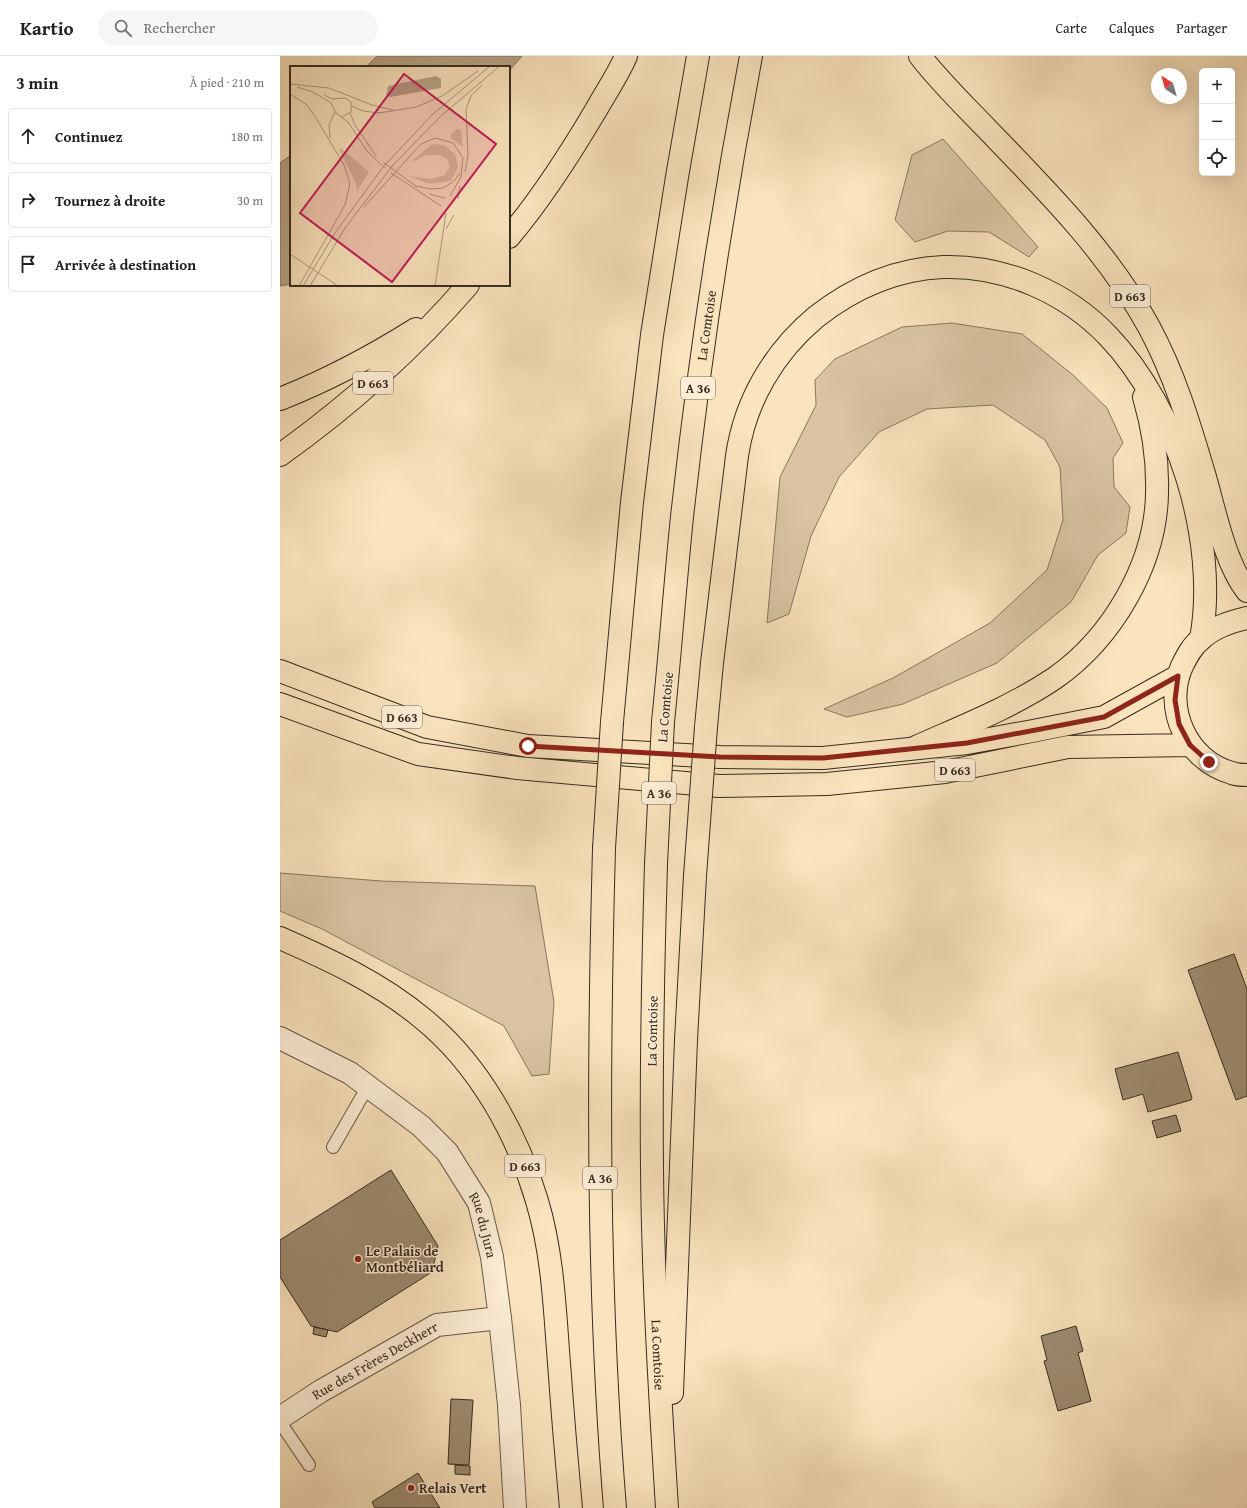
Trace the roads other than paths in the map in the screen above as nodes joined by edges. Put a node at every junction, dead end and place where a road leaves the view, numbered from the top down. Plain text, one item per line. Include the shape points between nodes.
1 (626, 56) edge
2 (698, 56) edge
3 (751, 56) edge
4 (920, 56) edge
5 (510, 236) edge
6 (462, 292) edge
7 (1135, 370) junction
8 (280, 399) edge
9 (280, 455) edge
10 (1247, 591) edge
11 (1247, 618) edge
12 (1200, 639) junction
13 (280, 672) edge
14 (1178, 676) junction
15 (280, 704) edge
16 (1190, 745) junction
17 (916, 747) junction
18 (1247, 775) edge
19 (280, 938) edge
20 (280, 1038) edge
21 (368, 1086) junction
22 (333, 1147) dead end
23 (500, 1318) junction
24 (280, 1418) edge
25 (280, 1422) edge
26 (309, 1466) dead end
27 (515, 1508) edge
28 (572, 1508) edge
29 (615, 1508) edge
30 (668, 1508) edge

1 - 5 main road via 580,138
2 - 29 main road, A 36, bridge via 676,177 648,366 632,502 612,722 604,848 599,1080 601,1206 605,1340
3 - 30 main road, La Comtoise / A 36, bridge via 717,250 701,364 682,517 663,722 656,864 652,1170 659,1380
4 - 10 main road, D 663 via 1088,237 1132,299 1163,354 1177,389 1229,557
6 - 8 main road, D 663 via 424,324 366,359
6 - 9 main road, D 663 via 386,372
7 - 12 main road via 1172,435 1196,514 1206,584
7 - 17 main road via 1155,451 1157,495 1148,547 1124,602 1089,649 1056,677 1019,699
7 - 30 main road, bridge via 1108,336 1076,308 1055,294 1014,277 980,269 931,268 888,277 867,286 843,298 805,327 765,376 749,407 739,438 712,663 695,876
11 - 12 main road via 1225,623
12 - 14 main road via 1188,654
13 - 17 main road, D 663 via 428,727 528,746 720,757 823,758
14 - 16 main road via 1175,700 1179,724
14 - 17 main road, D 663 via 1104,717 967,743
15 - 16 main road, D 663 via 418,754 517,768 719,786 827,784 945,772 1068,747
16 - 18 main road via 1209,762 1232,773
19 - 28 main road, D 663 via 367,980 423,1018 467,1064 487,1090 503,1119 528,1174 544,1230 556,1318
20 - 21 street, Rue du Jura via 350,1073
21 - 22 lane
21 - 23 street, Rue du Jura via 421,1126 447,1152 480,1203 492,1257
23 - 24 street, Rue des Frères Deckherr via 437,1325
23 - 27 street, Rue du Jura via 509,1405
25 - 26 lane

